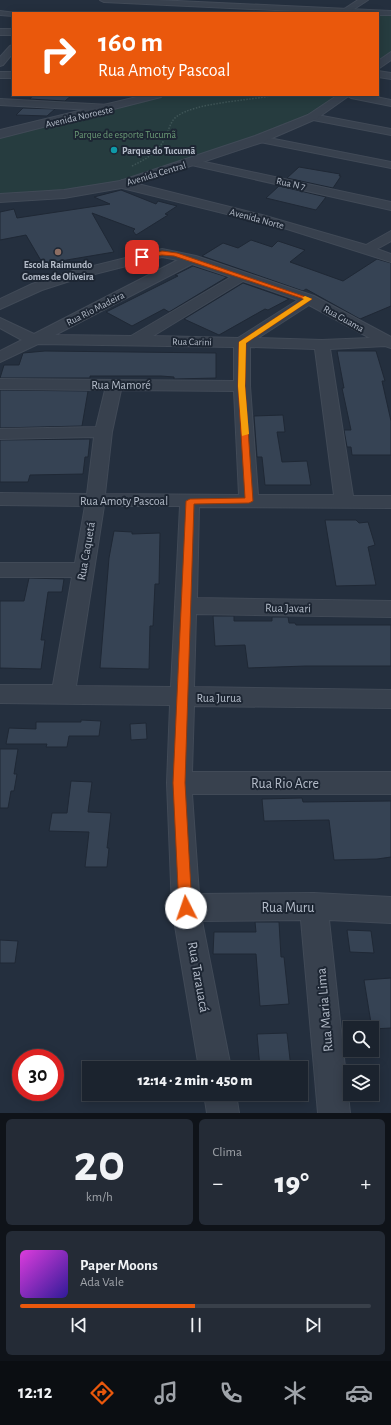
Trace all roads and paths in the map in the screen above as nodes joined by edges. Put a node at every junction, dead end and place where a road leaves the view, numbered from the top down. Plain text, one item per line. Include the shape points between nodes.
1 (104, 0) edge
2 (364, 0) edge
3 (120, 2) edge
4 (344, 12) edge
5 (0, 13) edge
6 (379, 13) edge
7 (391, 13) edge
8 (12, 14) edge
9 (0, 32) edge
10 (12, 32) edge
11 (9, 52) edge
12 (391, 55) edge
13 (0, 63) edge
14 (379, 65) edge
15 (379, 74) edge
16 (0, 75) edge
17 (12, 75) edge
18 (391, 76) edge
19 (153, 96) edge
20 (269, 96) edge
21 (343, 96) edge
22 (350, 96) edge
23 (0, 102) edge
24 (391, 103) edge
25 (110, 108) junction
26 (312, 117) junction
27 (391, 132) edge
28 (1, 133) edge
29 (259, 139) junction
30 (191, 162) junction
31 (391, 165) edge
32 (128, 167) dead end
33 (122, 184) junction
34 (0, 198) edge
35 (391, 206) edge
36 (391, 235) edge
37 (368, 249) junction
38 (391, 258) edge
39 (191, 259) junction
40 (242, 277) junction
41 (309, 299) junction
42 (0, 305) edge
43 (0, 322) edge
44 (34, 339) junction
45 (135, 340) junction
46 (242, 342) junction
47 (389, 342) edge
48 (322, 345) junction
49 (0, 357) edge
50 (0, 384) edge
51 (114, 385) junction
52 (242, 386) junction
53 (103, 432) junction
54 (0, 434) edge
55 (0, 499) edge
56 (95, 501) junction
57 (190, 501) junction
58 (249, 501) junction
59 (344, 501) junction
60 (391, 502) edge
61 (0, 570) edge
62 (83, 570) junction
63 (186, 606) junction
64 (391, 609) edge
65 (0, 694) edge
66 (63, 694) junction
67 (184, 697) junction
68 (391, 699) edge
69 (179, 783) junction
70 (391, 783) edge
71 (314, 906) junction
72 (186, 908) junction
73 (391, 910) edge
74 (214, 1061) edge
75 (221, 1101) edge
76 (223, 1113) edge
77 (334, 1113) edge

1 - 3 street
2 - 4 street
3 - 4 street
5 - 8 street
6 - 7 street
9 - 10 street
11 - 13 street
12 - 14 street
15 - 18 street
16 - 17 street
19 - 25 street, Avenida Noroeste
20 - 32 path via 203,108 174,118 158,152
21 - 26 street, Avenida Central
22 - 24 street
23 - 25 street
25 - 28 street, Avenida Noroeste
26 - 27 street
26 - 29 street, Avenida Central
29 - 30 street, Avenida Central
29 - 31 street
30 - 33 street, Avenida Central
30 - 35 street, Rua N 7
33 - 34 street, Avenida Central via 64,194
33 - 37 street, Avenida Norte
36 - 37 street
37 - 38 street, Avenida Norte
39 - 40 street, Rua Guama
39 - 42 street, Rua Guama via 175,254 155,253 37,287
39 - 44 street, Rua Rio Madeira
40 - 41 street, Rua Guama
40 - 45 street
41 - 46 street
41 - 47 street, Rua Guama
43 - 44 street, Rua Carini
44 - 45 street, Rua Carini
44 - 49 street, Rua Rio Madeira
45 - 46 street, Rua Carini
46 - 48 street, Rua Carini
46 - 52 street
47 - 48 street, Rua Carini
48 - 59 street
50 - 51 street, Rua Mamoré
51 - 52 street, Rua Mamoré
51 - 53 street, Rua Caquetá
52 - 58 street
53 - 54 street
53 - 56 street, Rua Caquetá
55 - 56 street, Rua Amoty Pascoal
56 - 57 street, Rua Amoty Pascoal
56 - 62 street, Rua Caquetá
57 - 58 street, Rua Amoty Pascoal
57 - 63 street, Rua Tarauacá
58 - 59 street, Rua Amoty Pascoal
59 - 60 street, Rua Amoty Pascoal
61 - 62 street
62 - 66 street, Rua Caquetá
63 - 64 street, Rua Javari
63 - 67 street, Rua Tarauacá
65 - 66 street, Rua Jurua
66 - 67 street, Rua Jurua
67 - 68 street, Rua Jurua
67 - 69 street, Rua Tarauacá
69 - 70 street, Rua Rio Acre
69 - 72 street, Rua Tarauacá
71 - 72 street, Rua Muru
71 - 73 street, Rua Muru
71 - 77 street, Rua Maria Lima
72 - 74 street, Rua Tarauacá
75 - 76 street

